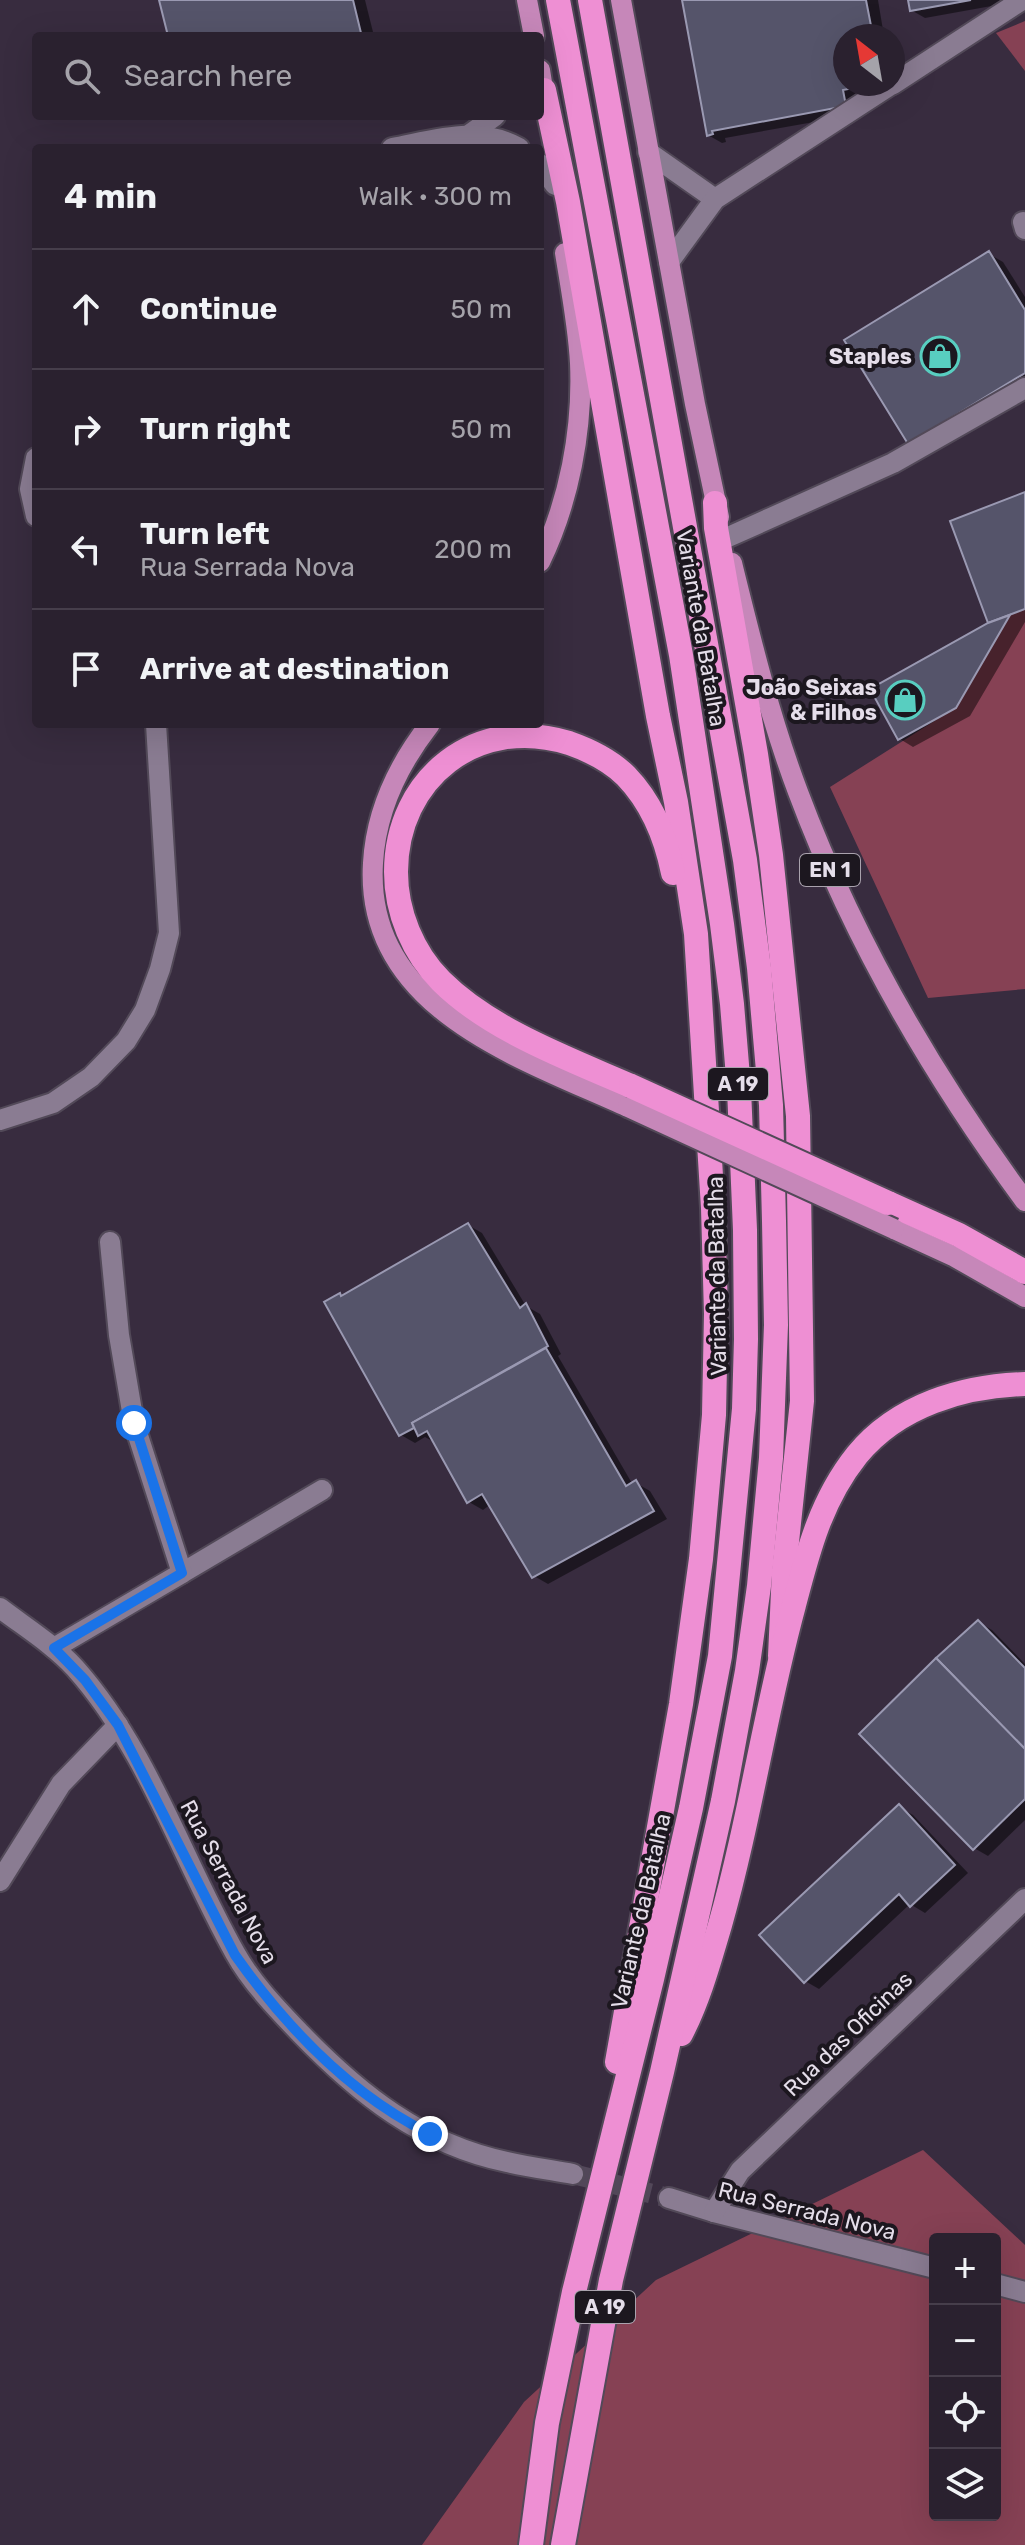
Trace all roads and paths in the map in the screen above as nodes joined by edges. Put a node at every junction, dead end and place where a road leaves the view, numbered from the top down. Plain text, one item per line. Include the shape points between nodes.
1 (527, 0) edge
2 (558, 0) edge
3 (590, 0) edge
4 (621, 0) edge
5 (1022, 0) edge
6 (533, 32) edge
7 (905, 76) edge
8 (544, 89) edge
9 (544, 96) edge
10 (874, 96) edge
11 (489, 120) edge
12 (470, 134) junction
13 (429, 144) edge
14 (509, 144) edge
15 (648, 152) junction
16 (544, 170) edge
17 (555, 185) junction
18 (715, 199) junction
19 (669, 262) junction
20 (1025, 388) edge
21 (715, 503) junction
22 (726, 538) junction
23 (544, 551) edge
24 (156, 728) edge
25 (427, 728) edge
26 (703, 1023) junction
27 (630, 1097) junction
28 (0, 1120) edge
29 (1025, 1201) edge
30 (110, 1242) dead end
31 (1025, 1272) edge
32 (1025, 1297) edge
33 (1025, 1384) edge
34 (322, 1490) dead end
35 (182, 1573) junction
36 (0, 1608) edge
37 (54, 1648) junction
38 (780, 1656) junction
39 (118, 1725) junction
40 (0, 1881) edge
41 (1025, 1899) edge
42 (662, 2072) junction
43 (606, 2170) junction
44 (573, 2174) tunnel mouth
45 (669, 2198) tunnel mouth
46 (714, 2212) junction
47 (929, 2266) edge
48 (1001, 2286) edge
49 (1025, 2292) edge
50 (531, 2545) edge
51 (563, 2545) edge

1 - 6 main road
2 - 43 highway, Variante da Batalha / A 19 via 703,792 732,1004 745,1230 744,1409 720,1656 691,1808
3 - 42 highway, Variante da Batalha / A 19 via 745,860 771,1119 776,1325 759,1586 726,1786
4 - 15 main road, EN 1
5 - 7 street
8 - 26 highway via 676,802
9 - 17 main road
10 - 18 street
11 - 12 street
12 - 13 street
12 - 14 street
15 - 18 street
15 - 19 main road, EN 1
16 - 17 street
17 - 23 main road via 577,328 579,403 565,494
18 - 19 street
19 - 21 main road, EN 1
20 - 22 street via 893,463
21 - 22 main road, EN 1
21 - 38 highway via 771,855 798,1116 802,1401
22 - 29 main road, EN 1 via 783,750 842,896 920,1047
24 - 28 street via 169,933 145,1010 126,1041 91,1077 53,1103
25 - 27 main road via 406,758 380,815 373,856 374,901 389,945 426,998 465,1027 495,1045
26 - 27 highway via 665,840 627,777 585,749 546,737 488,741 435,770 408,812 397,853 398,895 417,950 463,1001
26 - 43 highway via 716,1314 707,1501 684,1690 604,2136
27 - 31 highway, bridge via 888,1203
27 - 32 main road, bridge via 955,1257
30 - 35 street via 134,1423
33 - 38 highway via 974,1388 923,1405 858,1453 817,1524
34 - 35 street
35 - 37 street
36 - 37 street, Rua Serrada Nova
37 - 39 street, Rua Serrada Nova
38 - 42 highway via 737,1864 703,1980
39 - 40 street via 61,1784
39 - 44 street, Rua Serrada Nova via 235,1955 323,2057 379,2105 430,2134 506,2162
41 - 46 street, Rua das Oficinas via 740,2171
42 - 51 highway, Variante da Batalha / A 19 via 611,2280
43 - 50 highway, Variante da Batalha / A 19 via 547,2423
45 - 46 street, Rua Serrada Nova
46 - 47 street, Rua Serrada Nova
48 - 49 street

